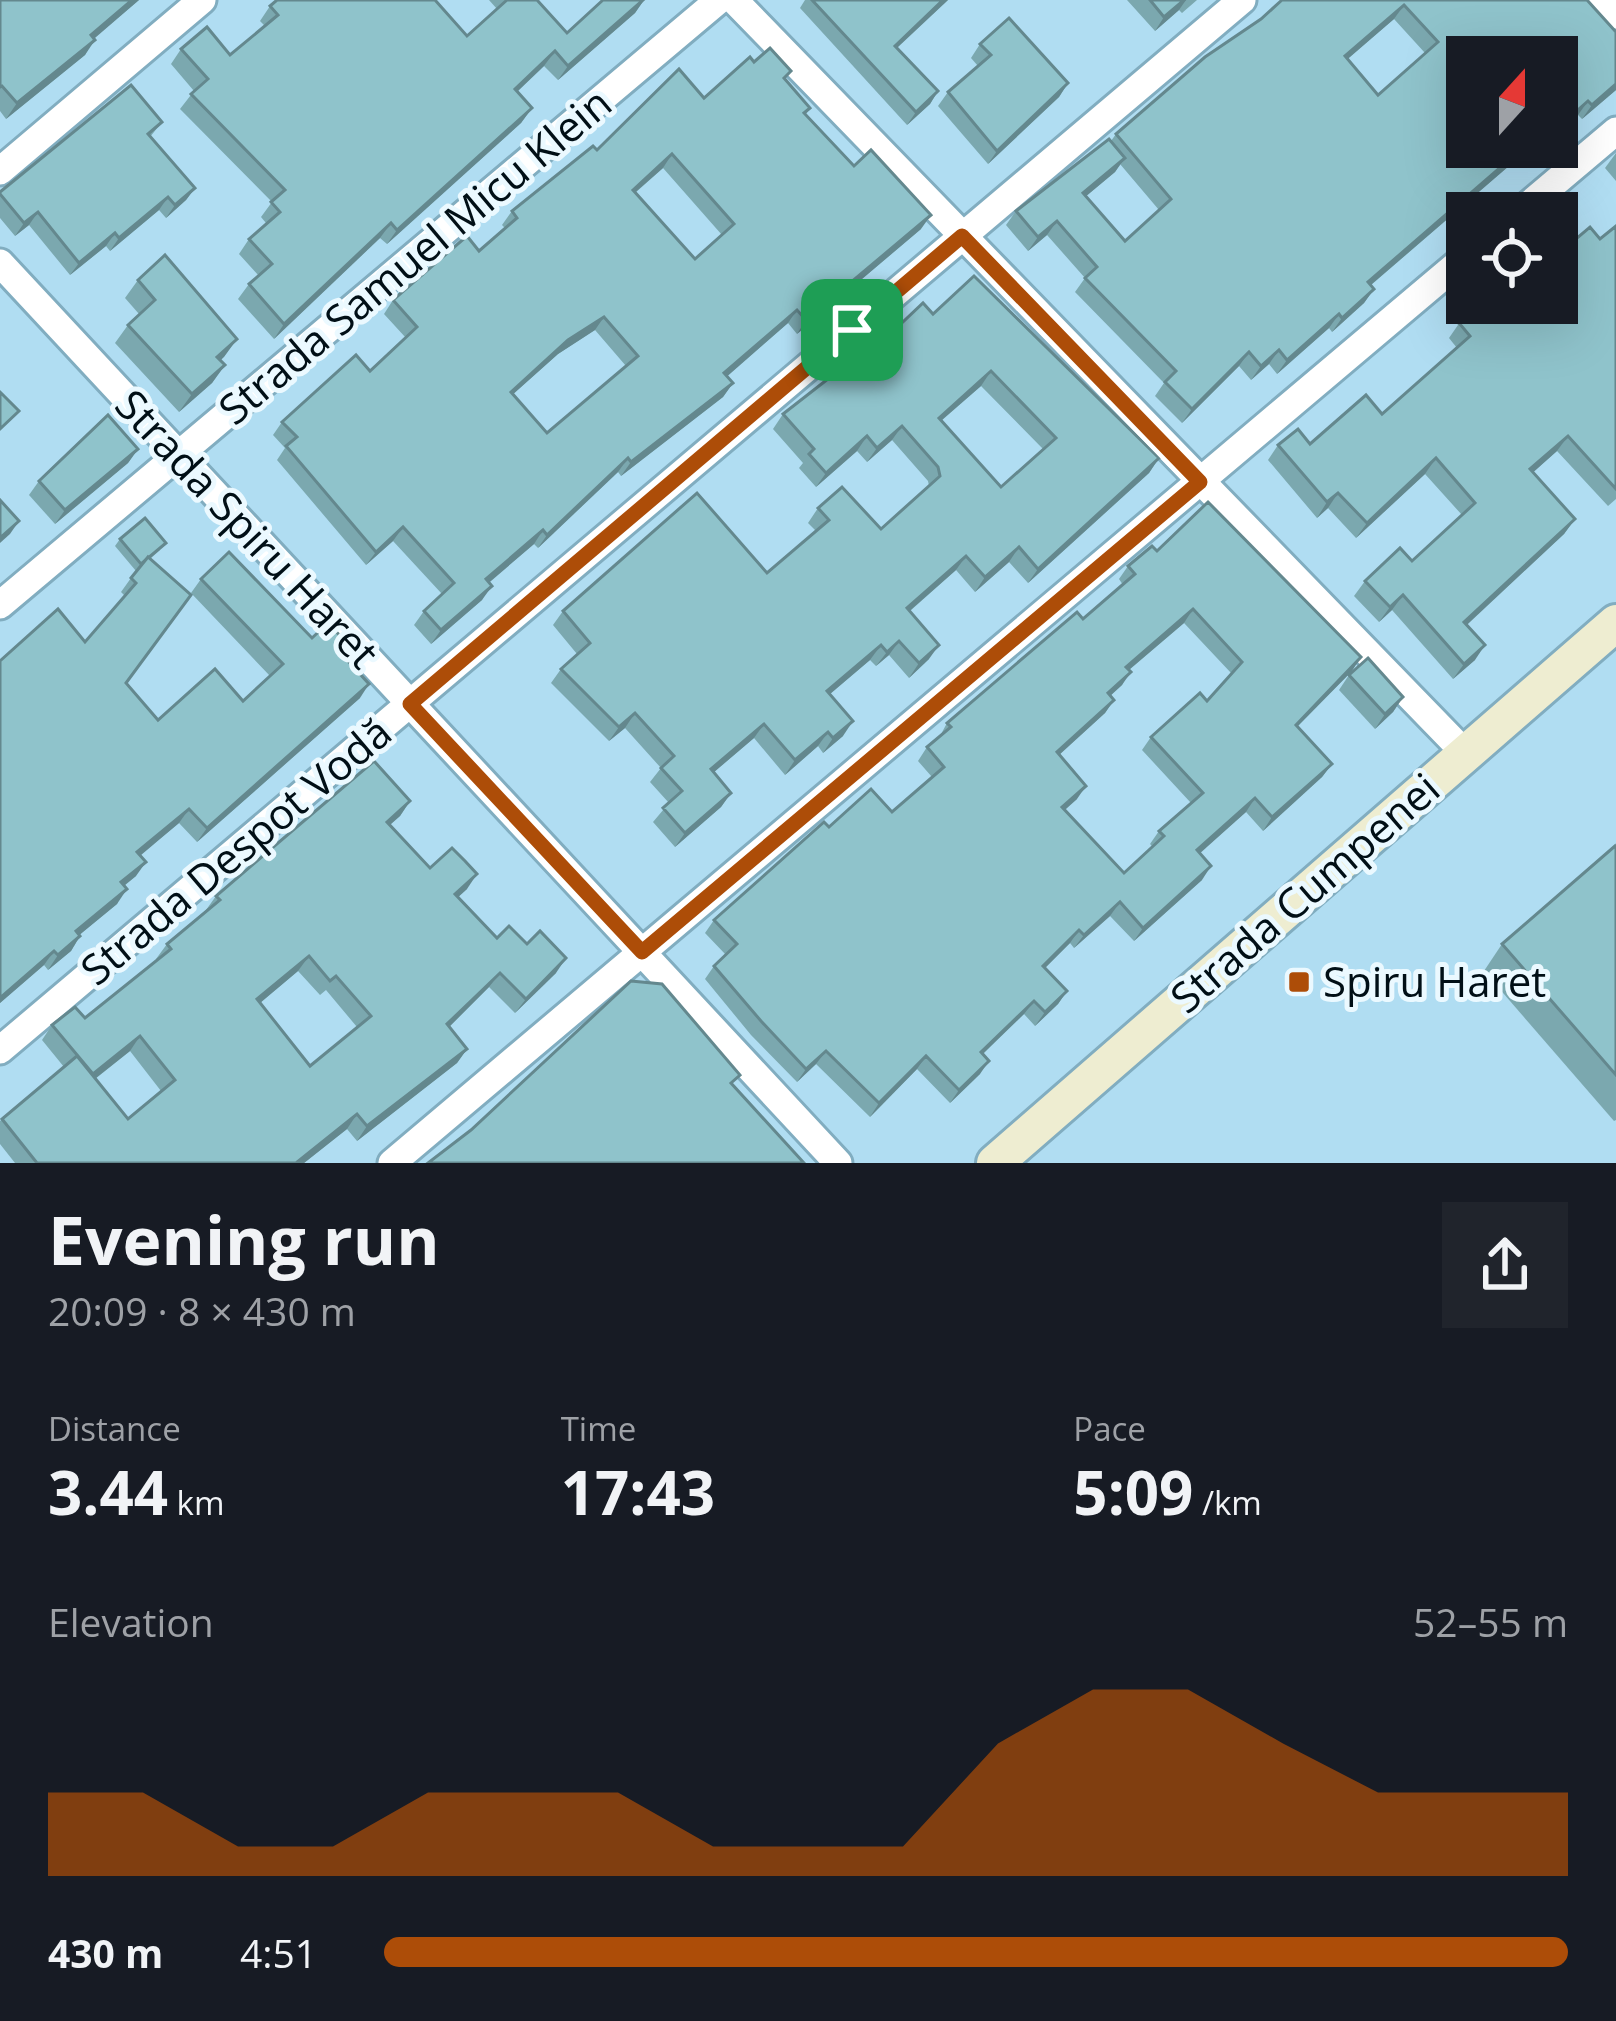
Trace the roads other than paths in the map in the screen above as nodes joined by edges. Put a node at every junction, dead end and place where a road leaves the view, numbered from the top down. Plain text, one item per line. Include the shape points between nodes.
1 (202, 0) edge
2 (719, 0) edge
3 (734, 0) edge
4 (1242, 0) edge
5 (1602, 0) edge
6 (1616, 15) edge
7 (1616, 131) edge
8 (0, 171) edge
9 (1544, 192) edge
10 (962, 236) junction
11 (0, 263) edge
12 (1446, 274) edge
13 (179, 455) junction
14 (1200, 482) junction
15 (0, 605) edge
16 (1616, 622) edge
17 (410, 704) junction
18 (1465, 753) junction
19 (642, 952) junction
20 (0, 1050) edge
21 (392, 1163) edge
22 (838, 1163) edge
23 (994, 1163) edge

1 - 8 street
2 - 13 street, Strada Samuel Micu Klein
3 - 10 street
4 - 10 street, Strada Despot Vodă
5 - 6 street
7 - 9 street
10 - 14 street
10 - 17 street, Strada Despot Vodă
11 - 13 street, Strada Spiru Haret
12 - 14 street
13 - 15 street, Strada Samuel Micu Klein
13 - 17 street, Strada Spiru Haret
14 - 18 street
14 - 19 street
16 - 18 main road, Strada Cumpenei
17 - 19 street, Strada Spiru Haret
17 - 20 street, Strada Despot Vodă
18 - 23 main road, Strada Cumpenei
19 - 21 street
19 - 22 street, Strada Spiru Haret

